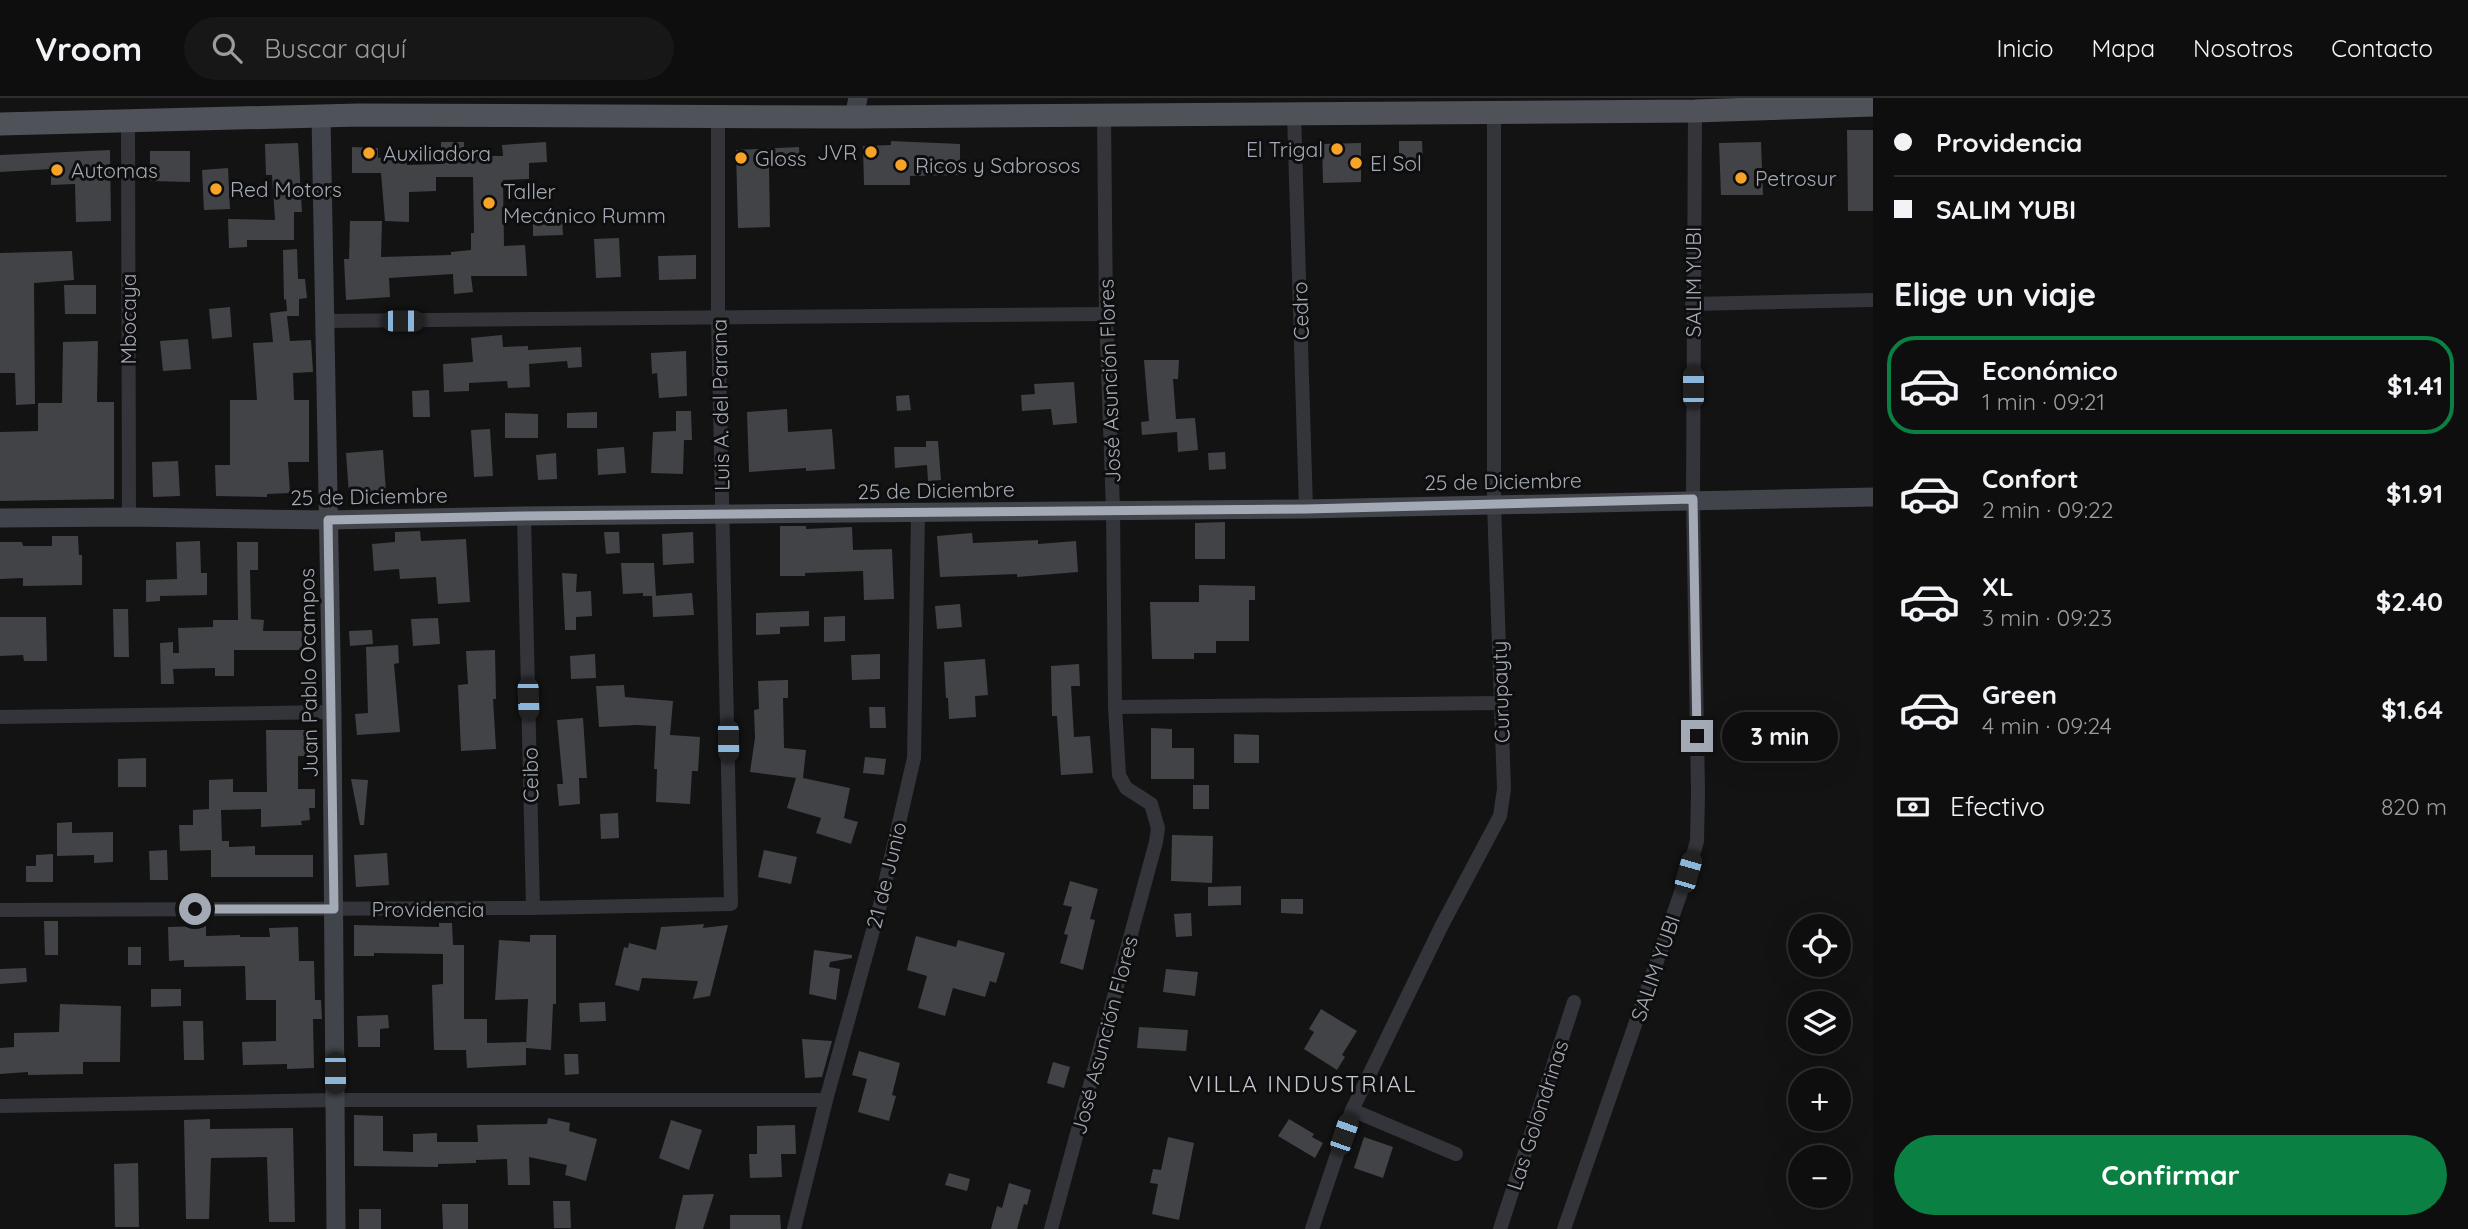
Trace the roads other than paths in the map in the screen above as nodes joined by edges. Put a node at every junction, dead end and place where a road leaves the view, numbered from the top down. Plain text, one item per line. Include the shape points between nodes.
1 (1798, 103) edge
2 (1873, 105) edge
3 (361, 106) edge
4 (602, 106) edge
5 (856, 107) edge
6 (1695, 111) junction
7 (1494, 112) junction
8 (1294, 113) junction
9 (1104, 114) junction
10 (321, 117) junction
11 (718, 117) junction
12 (128, 121) junction
13 (0, 124) edge
14 (1873, 300) edge
15 (1692, 304) junction
16 (1106, 314) junction
17 (718, 319) junction
18 (324, 321) junction
19 (1873, 497) edge
20 (1693, 499) junction
21 (1494, 504) junction
22 (1306, 509) junction
23 (1113, 510) junction
24 (918, 513) junction
25 (723, 515) junction
26 (524, 516) junction
27 (129, 517) junction
28 (0, 518) edge
29 (328, 520) junction
30 (1500, 703) junction
31 (1115, 707) junction
32 (332, 712) junction
33 (0, 717) edge
34 (730, 904) joint
35 (533, 908) junction
36 (334, 909) junction
37 (0, 910) edge
38 (1574, 1002) dead end
39 (336, 1100) junction
40 (826, 1100) junction
41 (0, 1106) edge
42 (1352, 1110) junction
43 (1456, 1154) dead end
44 (336, 1229) edge
45 (794, 1229) edge
46 (1051, 1229) edge
47 (1312, 1229) edge
48 (1500, 1229) edge
49 (1564, 1229) edge

1 - 2 main road
1 - 6 main road
3 - 4 main road
3 - 10 main road
4 - 11 main road
5 - 9 main road
5 - 11 main road
6 - 7 main road
6 - 15 street, SALIM YUBI
7 - 8 main road
7 - 21 street, Curupayty
8 - 9 main road
8 - 22 street, Cedro
9 - 16 street, José Asunción Flores
10 - 12 main road
10 - 18 street, Juan Pablo Ocampos
11 - 17 street, Luis A. del Parana
12 - 13 main road
12 - 27 street, Mbocaya
14 - 15 street
15 - 20 street, SALIM YUBI
16 - 17 street
16 - 23 street, José Asunción Flores
17 - 18 street
17 - 25 street, Luis A. del Parana
18 - 29 street, Juan Pablo Ocampos
19 - 20 street, 25 de Diciembre
20 - 21 street, 25 de Diciembre
20 - 49 street, SALIM YUBI via 1697,841
21 - 22 street, 25 de Diciembre
21 - 30 street, Curupayty
22 - 23 street, 25 de Diciembre
23 - 24 street, 25 de Diciembre
23 - 31 street, José Asunción Flores
24 - 25 street, 25 de Diciembre
24 - 40 street, 21 de Junio via 914,758 880,905
25 - 26 street, 25 de Diciembre
25 - 34 street, Luis A. del Parana
26 - 29 street, 25 de Diciembre
26 - 35 street, Ceibo
27 - 28 street, 25 de Diciembre
27 - 29 street, 25 de Diciembre
29 - 32 street, Juan Pablo Ocampos
30 - 31 street
30 - 42 street, Curupayty via 1504,789 1500,816
31 - 46 street, José Asunción Flores via 1119,775 1126,788 1152,807 1158,828
32 - 33 street
32 - 36 street, Juan Pablo Ocampos
34 - 35 street, Providencia
35 - 36 street, Providencia
36 - 37 street, Providencia
36 - 39 street, Juan Pablo Ocampos
38 - 48 street, Las Golondrinas
39 - 40 street
39 - 41 street
39 - 44 street, Juan Pablo Ocampos
40 - 45 street, 21 de Junio
42 - 43 street
42 - 47 street, Curupayty

